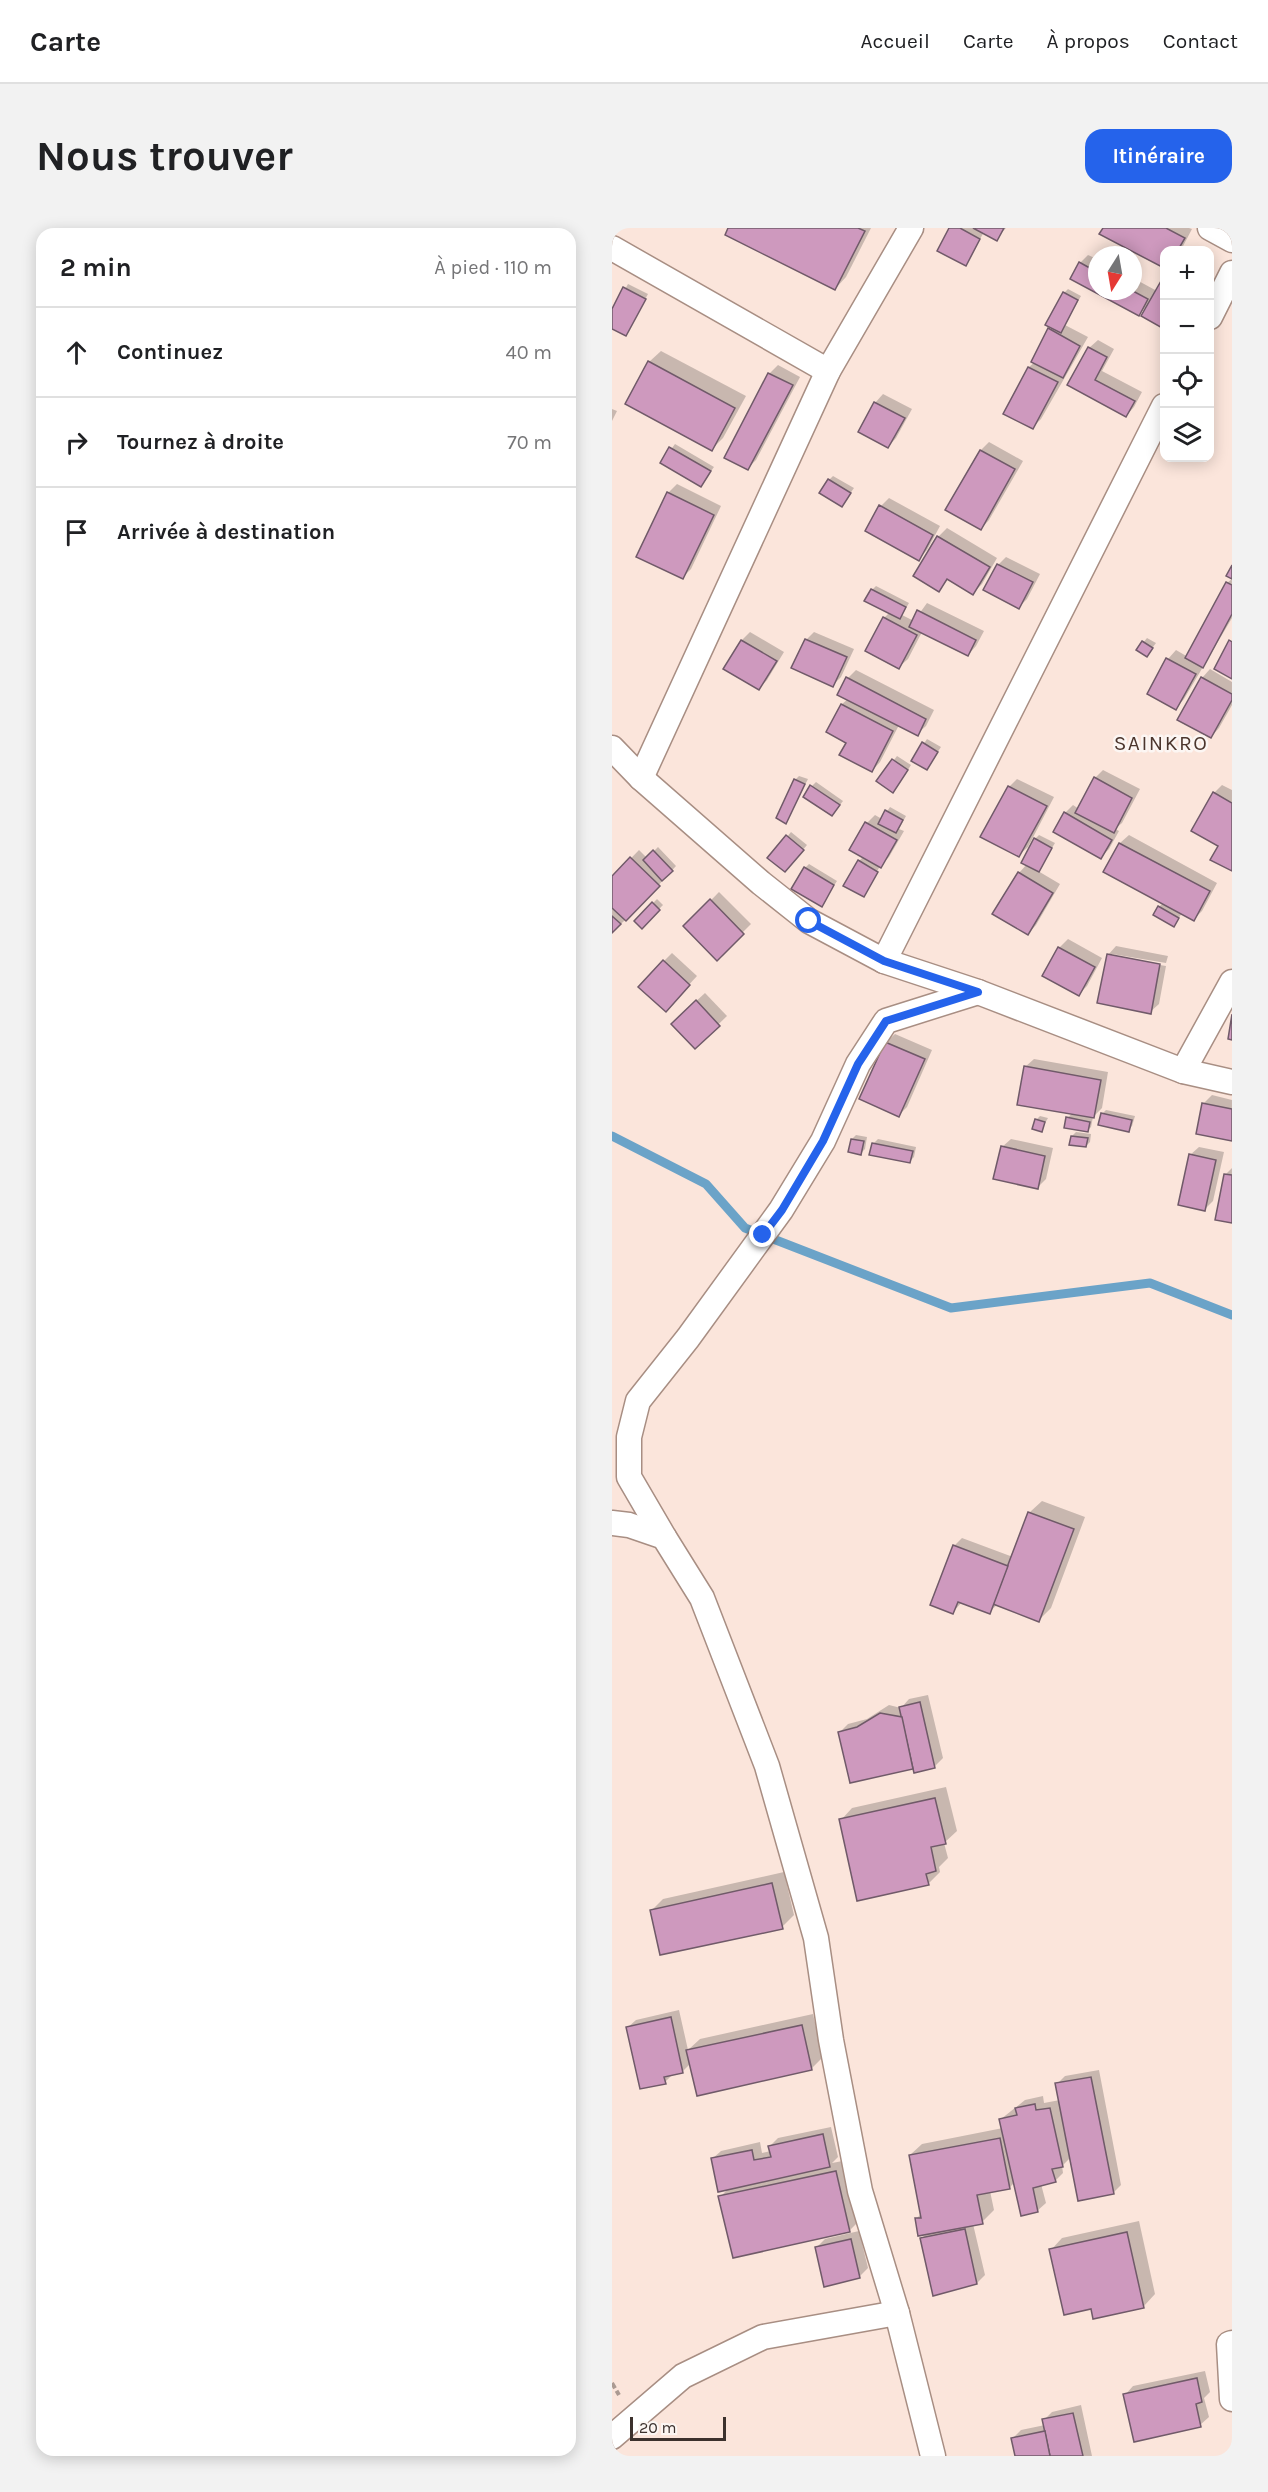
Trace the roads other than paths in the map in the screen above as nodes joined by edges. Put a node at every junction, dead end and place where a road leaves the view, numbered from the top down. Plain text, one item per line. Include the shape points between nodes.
1 (911, 228) edge
2 (1210, 228) edge
3 (1232, 240) edge
4 (612, 248) edge
5 (1232, 273) edge
6 (1214, 307) edge
7 (828, 371) junction
8 (1163, 408) edge
9 (612, 748) edge
10 (642, 778) junction
11 (884, 961) junction
12 (1232, 982) edge
13 (978, 992) junction
14 (1183, 1071) junction
15 (1232, 1082) edge
16 (612, 1523) edge
17 (664, 1538) junction
18 (897, 2313) junction
19 (1232, 2343) edge
20 (1232, 2399) edge
21 (612, 2438) edge
22 (933, 2456) edge

1 - 7 street
2 - 3 street
4 - 7 street
5 - 6 street
7 - 10 street
8 - 11 street
9 - 10 street
10 - 11 street via 809,921
11 - 13 street
12 - 14 street
13 - 14 street
13 - 17 street via 886,1021 858,1064 823,1141 782,1210 638,1401 629,1437 629,1478
14 - 15 street
16 - 17 street
17 - 18 street via 702,1598 767,1766 816,1938 860,2191
18 - 21 street via 764,2337 683,2376
18 - 22 street
19 - 20 street

